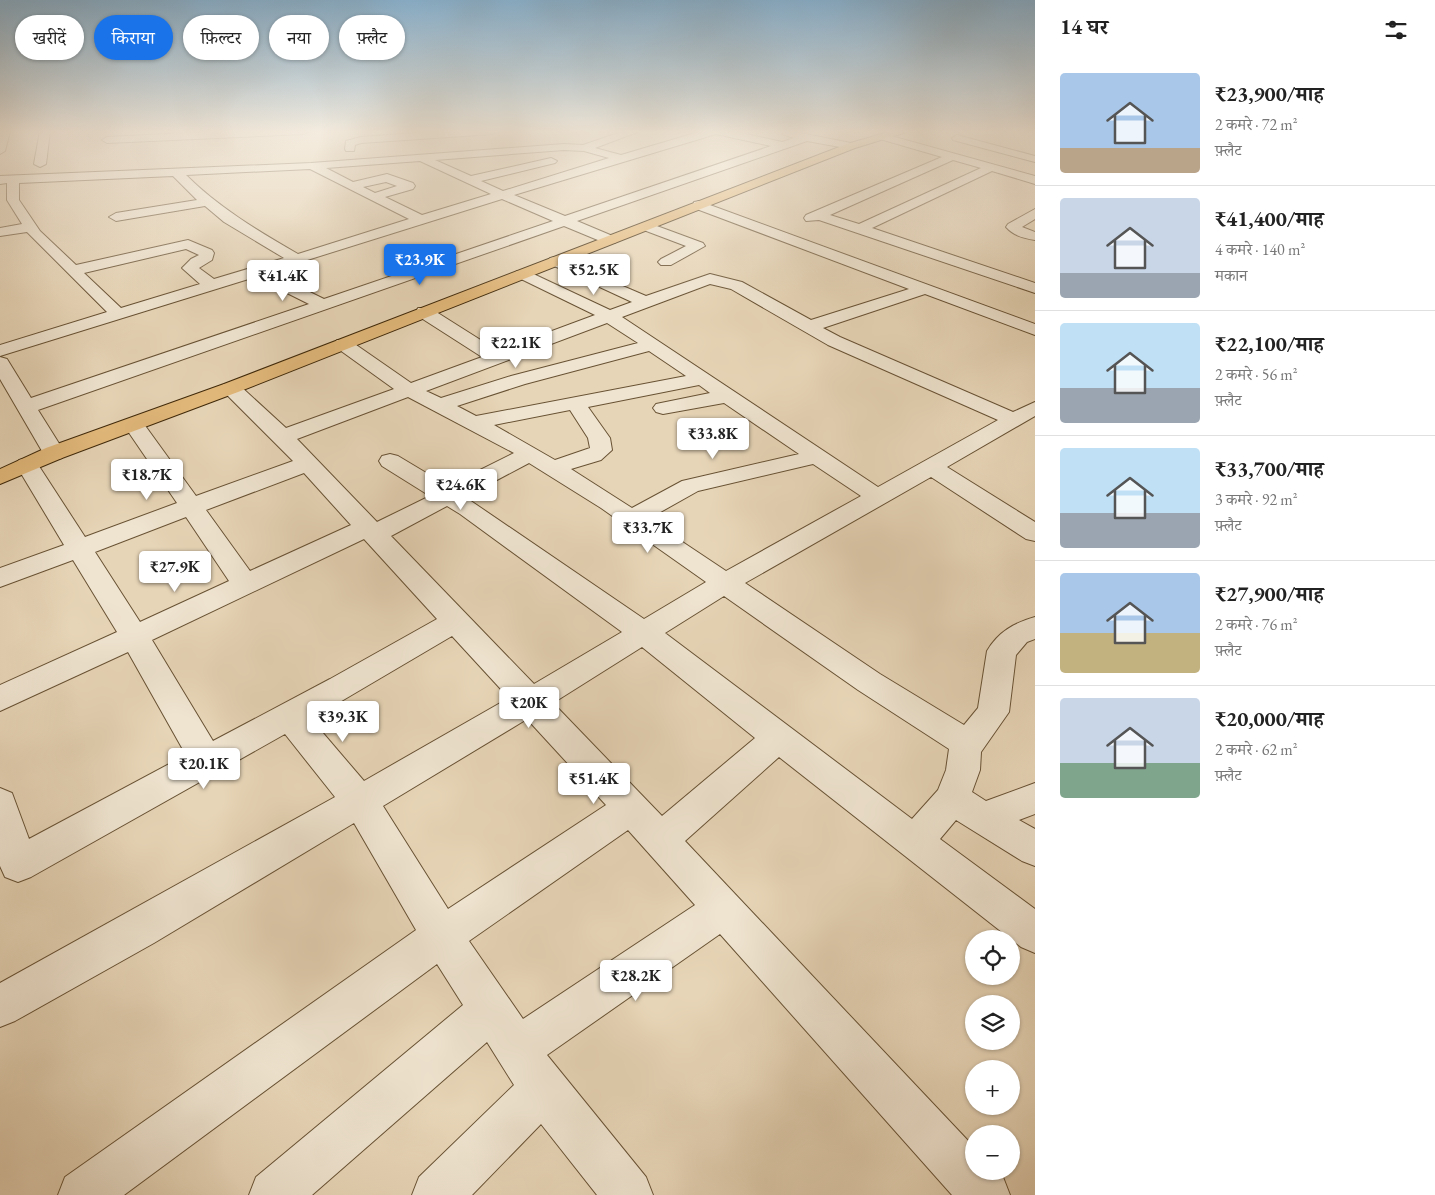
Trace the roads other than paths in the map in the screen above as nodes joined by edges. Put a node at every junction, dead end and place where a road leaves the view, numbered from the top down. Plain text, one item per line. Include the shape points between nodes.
1 (10, 187) edge
2 (191, 187) edge
3 (354, 187) edge
4 (406, 187) edge
5 (484, 187) edge
6 (533, 187) edge
7 (661, 187) edge
8 (747, 187) edge
9 (883, 187) edge
10 (952, 187) edge
11 (505, 196) junction
12 (374, 197) junction
13 (207, 202) junction
14 (700, 205) junction
15 (1035, 213) edge
16 (818, 215) junction
17 (116, 217) dead end
18 (423, 221) junction
19 (563, 221) junction
20 (646, 226) junction
21 (30, 227) junction
22 (858, 229) junction
23 (0, 232) edge
24 (775, 233) junction
25 (1035, 236) edge
26 (889, 239) junction
27 (610, 240) junction
28 (829, 253) junction
29 (298, 260) junction
30 (555, 261) junction
31 (666, 262) dead end
32 (1028, 268) dead end
33 (72, 272) junction
34 (257, 272) junction
35 (522, 274) junction
36 (1007, 280) junction
37 (212, 286) junction
38 (1035, 288) edge
39 (925, 289) junction
40 (646, 302) junction
41 (322, 304) junction
42 (424, 312) junction
43 (119, 315) junction
44 (609, 316) junction
45 (808, 327) junction
46 (1035, 330) edge
47 (343, 344) junction
48 (652, 344) junction
49 (497, 358) junction
50 (1, 364) edge
51 (702, 379) junction
52 (231, 388) junction
53 (410, 390) junction
54 (727, 396) junction
55 (575, 402) junction
56 (439, 406) junction
57 (26, 407) junction
58 (663, 408) dead end
59 (1029, 411) edge
60 (473, 423) junction
61 (134, 424) junction
62 (283, 437) junction
63 (54, 453) junction
64 (530, 454) junction
65 (817, 456) junction
66 (390, 461) dead end
67 (308, 463) junction
68 (27, 465) junction
69 (930, 466) junction
70 (552, 468) junction
71 (0, 476) edge
72 (447, 496) junction
73 (876, 496) junction
74 (191, 506) junction
75 (631, 518) junction
76 (371, 530) junction
77 (1035, 533) edge
78 (79, 548) junction
79 (0, 578) edge
80 (725, 582) junction
81 (245, 584) junction
82 (456, 621) junction
83 (1035, 627) edge
84 (644, 632) junction
85 (134, 636) junction
86 (0, 698) edge
87 (531, 701) junction
88 (289, 716) junction
89 (778, 738) junction
90 (968, 744) junction
91 (207, 761) junction
92 (1035, 798) edge
93 (952, 799) junction
94 (360, 801) junction
95 (0, 804) edge
96 (631, 808) junction
97 (983, 818) junction
98 (660, 840) junction
99 (914, 843) junction
100 (1035, 849) edge
101 (9, 868) edge
102 (723, 909) junction
103 (1035, 933) edge
104 (442, 936) junction
105 (0, 1006) edge
106 (491, 1010) junction
107 (517, 1049) junction
108 (543, 1089) junction
109 (83, 1195) edge
110 (274, 1195) edge
111 (437, 1195) edge
112 (628, 1195) edge
113 (985, 1195) edge

1 - 21 street
2 - 13 street
3 - 12 street
4 - 12 street
5 - 11 street
6 - 11 street
7 - 19 street
8 - 14 main road
9 - 16 street
10 - 22 street
11 - 18 street
11 - 19 street
12 - 18 street
13 - 17 street
13 - 29 street via 229,220
14 - 20 main road
14 - 24 street
15 - 25 street via 1013,227
16 - 22 street
16 - 24 street
18 - 29 street
19 - 27 street
19 - 41 street
20 - 27 main road
20 - 31 street via 698,246
21 - 23 street
21 - 33 street
22 - 26 street
24 - 28 street
26 - 28 street
26 - 36 street
27 - 30 main road
28 - 39 street
29 - 34 street
30 - 35 main road
30 - 40 street
32 - 36 street
33 - 37 street via 188,244 207,254 190,268
33 - 43 street
34 - 37 street
34 - 41 street
35 - 42 main road
35 - 44 street
36 - 38 street
37 - 43 street
39 - 45 street
39 - 46 street
40 - 44 street
40 - 45 street via 698,282 718,280 736,285
41 - 57 street
42 - 47 main road
42 - 49 street
43 - 50 street
44 - 48 street
44 - 49 street
45 - 59 street via 834,341
47 - 52 main road
47 - 53 street
48 - 51 street
48 - 56 street via 490,388
49 - 53 street
50 - 57 street
51 - 54 street
51 - 55 street
52 - 61 main road
52 - 62 street
53 - 56 street
53 - 62 street
54 - 58 street
54 - 65 street
55 - 60 street
55 - 70 street via 599,438 601,450
56 - 60 street
57 - 63 street
59 - 69 street
60 - 64 street
61 - 63 main road
61 - 74 street
62 - 67 street
63 - 68 main road
64 - 70 street
64 - 72 street
65 - 73 street
65 - 75 street via 690,486
66 - 72 street
67 - 74 street
67 - 76 street
68 - 71 main road
68 - 78 street
69 - 73 street
69 - 77 street
70 - 75 street
72 - 76 street
72 - 84 street
73 - 80 street
74 - 78 street
74 - 81 street
75 - 80 street
76 - 81 street
76 - 82 street
78 - 79 street
78 - 85 street
80 - 84 street
80 - 90 street via 869,682
81 - 85 street
82 - 87 street
82 - 88 street
83 - 90 street via 1017,635 1002,651 993,712
84 - 87 street
84 - 89 street
85 - 86 street
85 - 91 street
87 - 94 street
87 - 96 street
88 - 91 street
88 - 94 street
89 - 98 street
89 - 99 street
90 - 93 street
91 - 101 street
92 - 97 street
93 - 97 street
93 - 99 street
94 - 104 street
94 - 105 street
95 - 101 street
96 - 98 street
96 - 104 street
97 - 100 street
98 - 102 street
99 - 103 street
102 - 107 street
102 - 113 street
104 - 106 street
104 - 109 street
106 - 107 street
106 - 110 street
107 - 108 street
108 - 111 street
108 - 112 street

